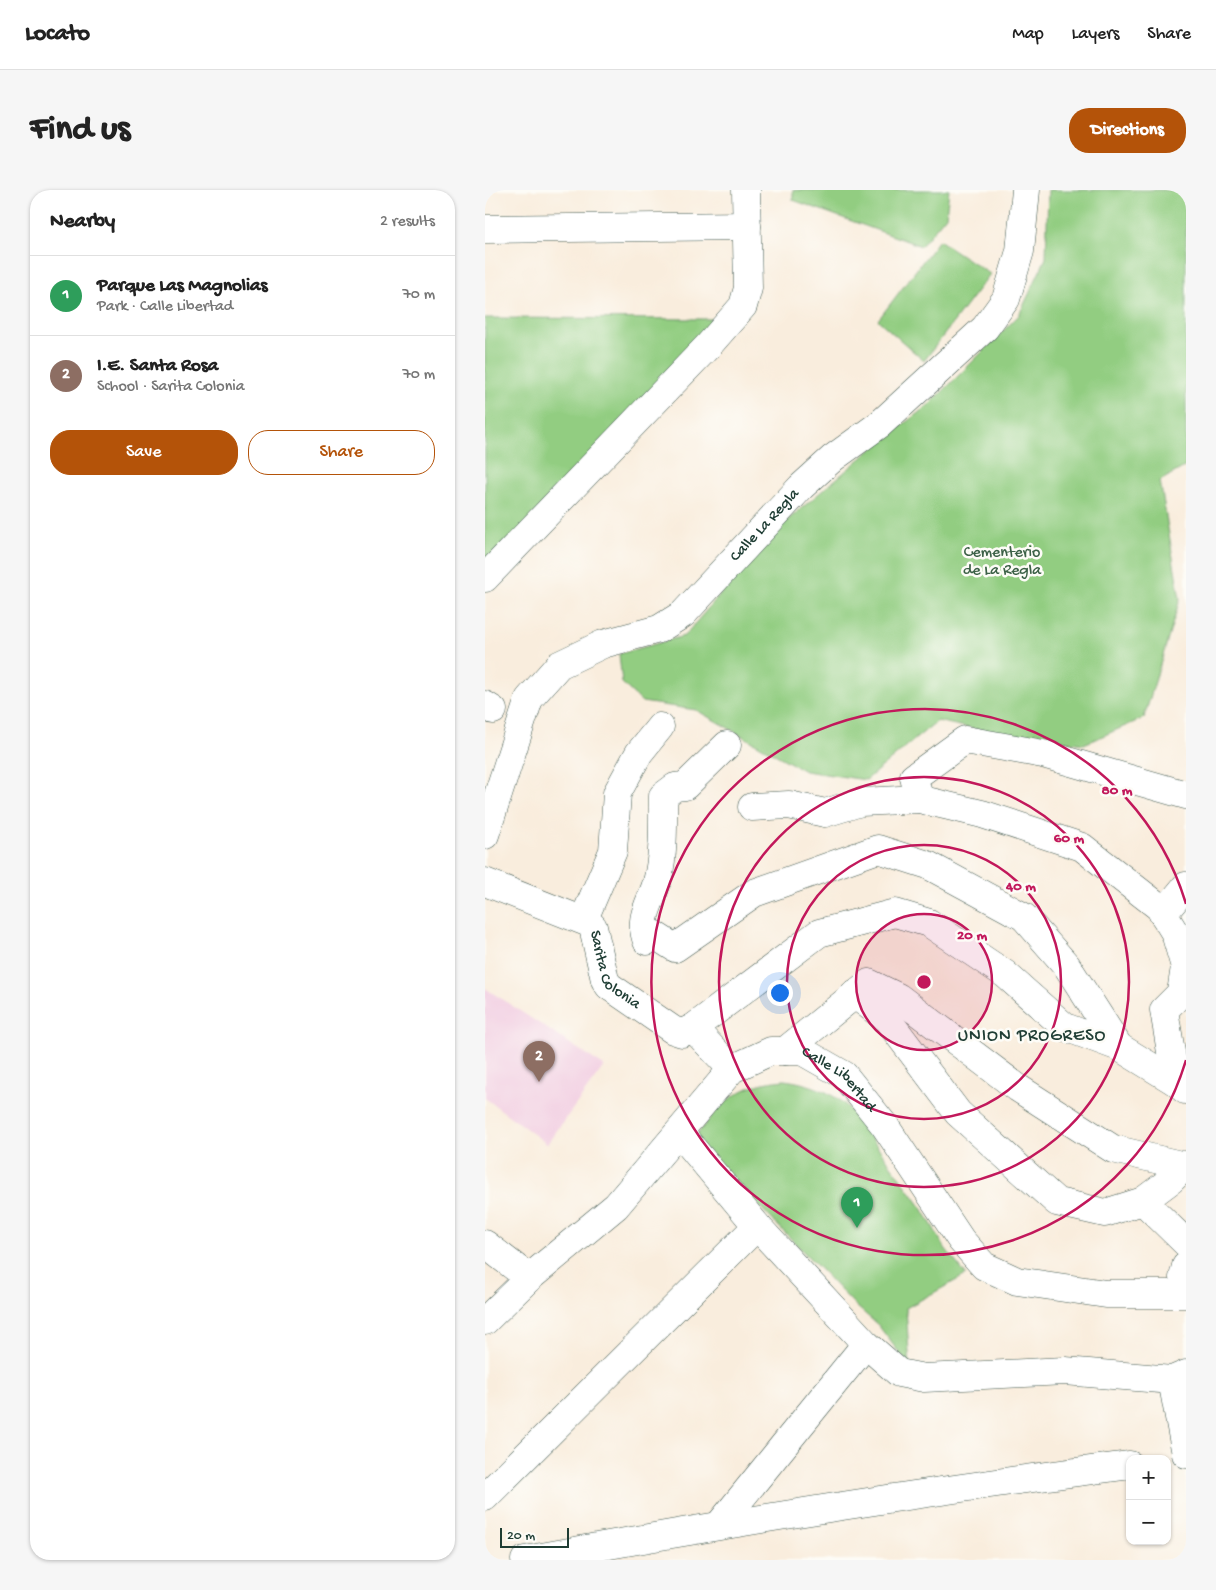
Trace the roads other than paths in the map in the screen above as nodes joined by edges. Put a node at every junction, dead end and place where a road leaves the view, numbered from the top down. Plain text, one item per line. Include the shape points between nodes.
1 (746, 190) edge
2 (1026, 190) edge
3 (747, 226) junction
4 (485, 229) edge
5 (485, 578) edge
6 (660, 727) dead end
7 (727, 745) dead end
8 (1186, 795) edge
9 (919, 799) junction
10 (752, 807) dead end
11 (485, 835) edge
12 (485, 882) edge
13 (1186, 886) edge
14 (1163, 914) junction
15 (584, 919) junction
16 (1183, 992) edge
17 (855, 994) junction
18 (693, 1028) junction
19 (1119, 1046) junction
20 (785, 1050) junction
21 (732, 1069) junction
22 (1183, 1082) edge
23 (680, 1133) junction
24 (1185, 1165) edge
25 (1143, 1201) junction
26 (757, 1226) junction
27 (1186, 1243) edge
28 (485, 1244) edge
29 (1186, 1266) edge
30 (529, 1278) junction
31 (1186, 1279) edge
32 (1186, 1294) edge
33 (485, 1321) edge
34 (866, 1344) junction
35 (1179, 1377) edge
36 (1186, 1454) edge
37 (1186, 1458) edge
38 (1171, 1460) edge
39 (1126, 1466) edge
40 (485, 1497) edge
41 (720, 1524) junction
42 (525, 1560) edge

1 - 3 street
2 - 11 street, Calle La Regla via 1020,251 1006,299 985,328 879,424 801,487 683,614 659,629 603,644 559,666 529,699
3 - 4 street
3 - 5 street via 748,288 743,306
6 - 15 street via 639,753 617,793 613,851
7 - 19 street via 685,786 675,786 663,796 658,879 642,928 647,941 653,934 675,948 754,893 878,849 928,865 1024,917 1067,966
8 - 9 street via 1043,754 965,740 913,777
9 - 10 street via 861,802 825,812 789,805
9 - 14 street via 982,814 1082,847 1159,907
12 - 15 street, Sarita Colonia
13 - 14 street
14 - 16 street via 1175,933 1185,967
15 - 18 street, Sarita Colonia via 593,927 609,986 673,1030 682,1033
16 - 22 street via 1164,1010
17 - 20 street
17 - 24 street via 869,983 897,997 1018,1088 1113,1149
17 - 25 street via 887,1018 958,1113 1057,1202 1105,1213
18 - 19 street via 819,933 895,913 929,923 1005,974 1065,1027
18 - 21 street
19 - 22 street
20 - 21 street, Calle Libertad via 771,1051
20 - 32 street, Calle Libertad via 802,1051 843,1075 885,1126 961,1240 984,1266 1017,1281 1106,1294
21 - 23 street, Calle Libertad
23 - 26 street
23 - 30 street, Calle Libertad via 616,1206
24 - 25 street
25 - 27 street
26 - 34 street
26 - 40 street
28 - 30 street
29 - 31 street via 1183,1278
30 - 33 street, Calle Libertad
34 - 35 street via 899,1373 925,1378 1065,1371
34 - 41 street
35 - 36 street
37 - 38 street
39 - 41 street
41 - 42 street

